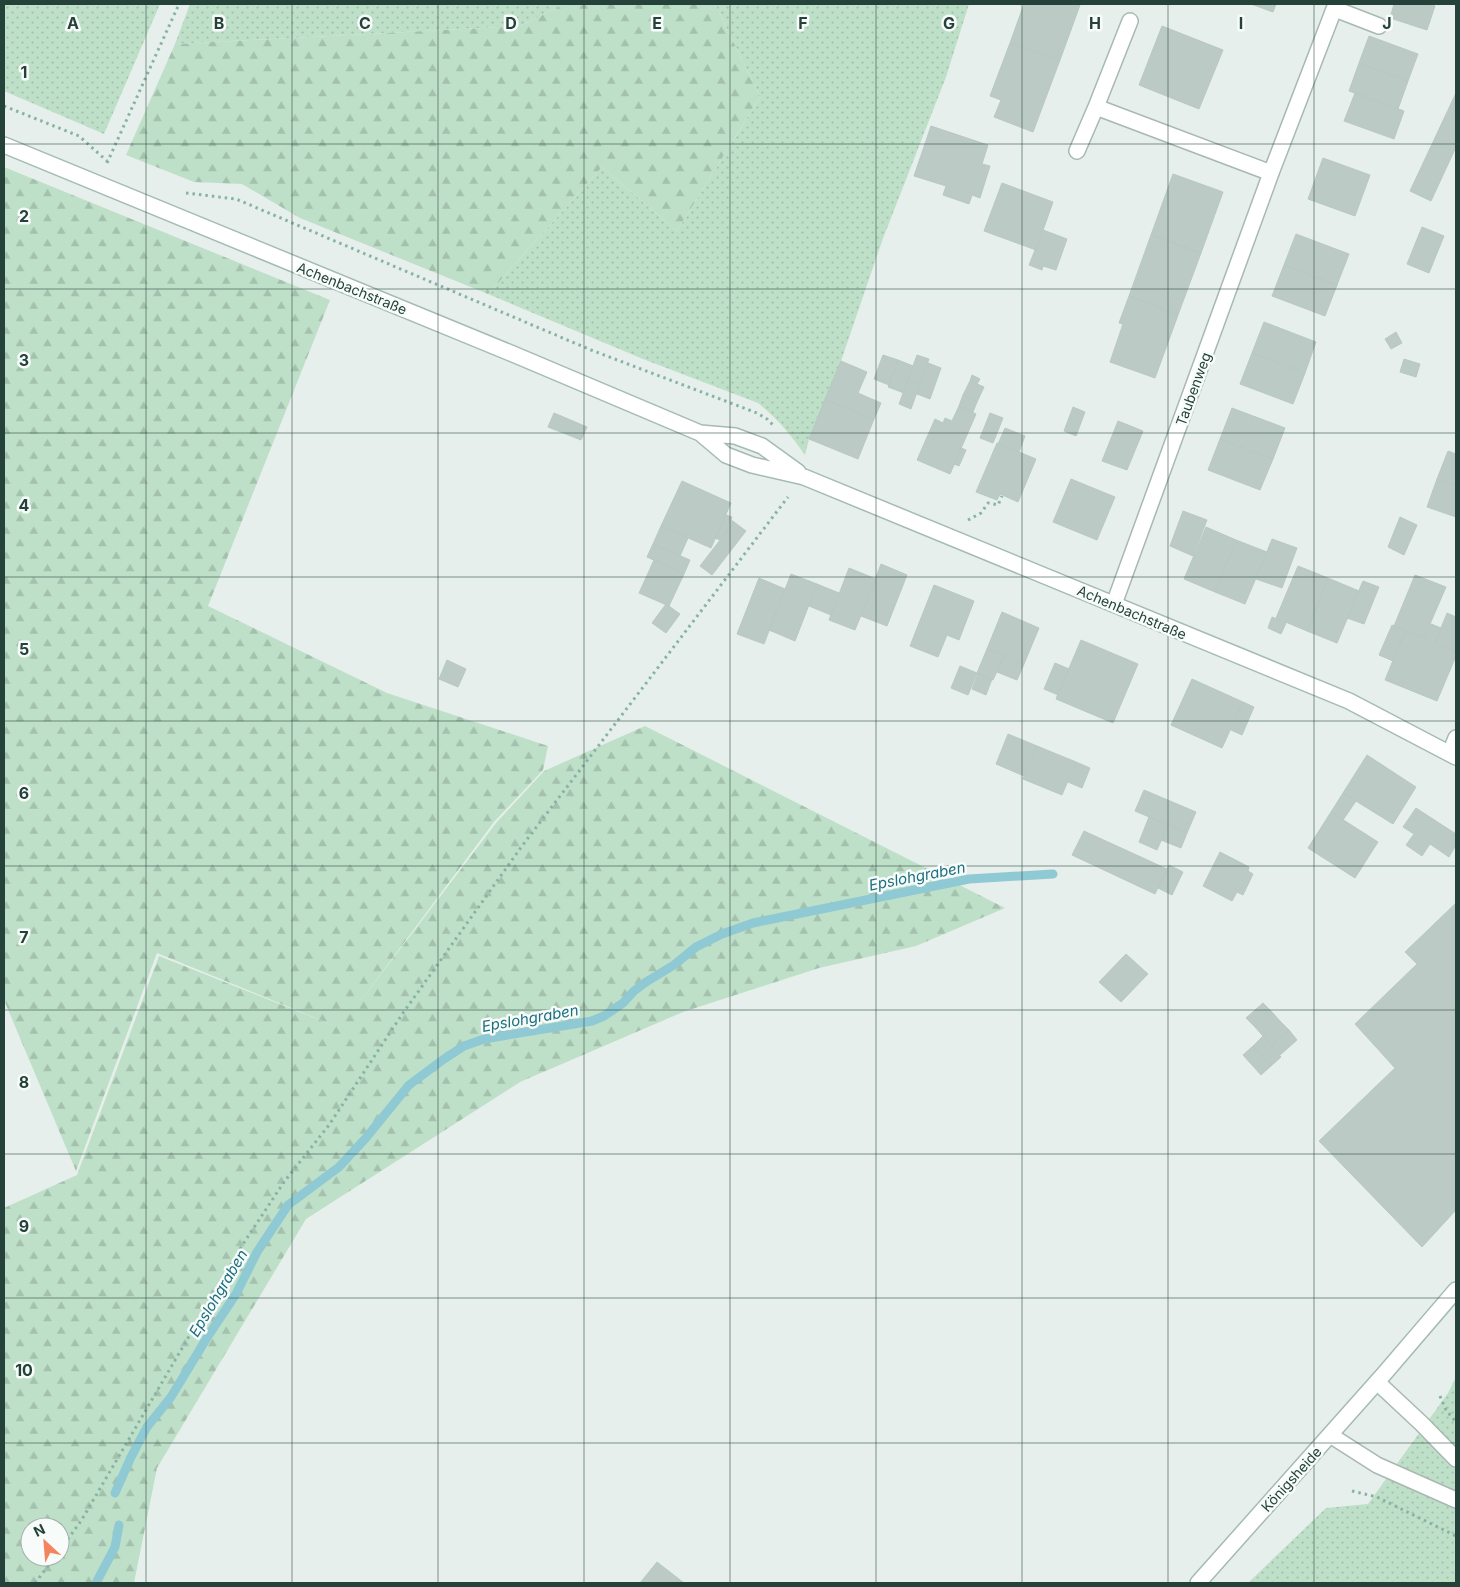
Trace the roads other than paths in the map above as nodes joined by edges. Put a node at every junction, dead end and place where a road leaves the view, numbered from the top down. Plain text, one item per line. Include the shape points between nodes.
1 (1335, 6) edge
2 (1130, 20) dead end
3 (1379, 26) dead end
4 (1096, 107) junction
5 (4, 145) edge
6 (1077, 151) dead end
7 (1271, 173) junction
8 (700, 433) junction
9 (804, 476) junction
10 (1114, 604) junction
11 (1456, 738) edge
12 (1453, 755) edge
13 (1456, 1290) edge
14 (1381, 1378) junction
15 (1330, 1435) junction
16 (1456, 1459) edge
17 (1456, 1500) edge
18 (1198, 1583) edge

1 - 3 street
1 - 7 street, Taubenweg
2 - 4 street
4 - 6 street
4 - 7 street
5 - 8 street, Achenbachstraße
7 - 10 street, Taubenweg
8 - 9 street, Achenbachstraße via 726,455 752,465
8 - 9 street, Achenbachstraße via 735,436 762,446
9 - 10 street, Achenbachstraße
10 - 12 street, Achenbachstraße via 1349,701
11 - 12 street
13 - 14 street, Königsheide
14 - 15 street, Königsheide
14 - 16 street
15 - 17 street via 1377,1465
15 - 18 street, Königsheide

